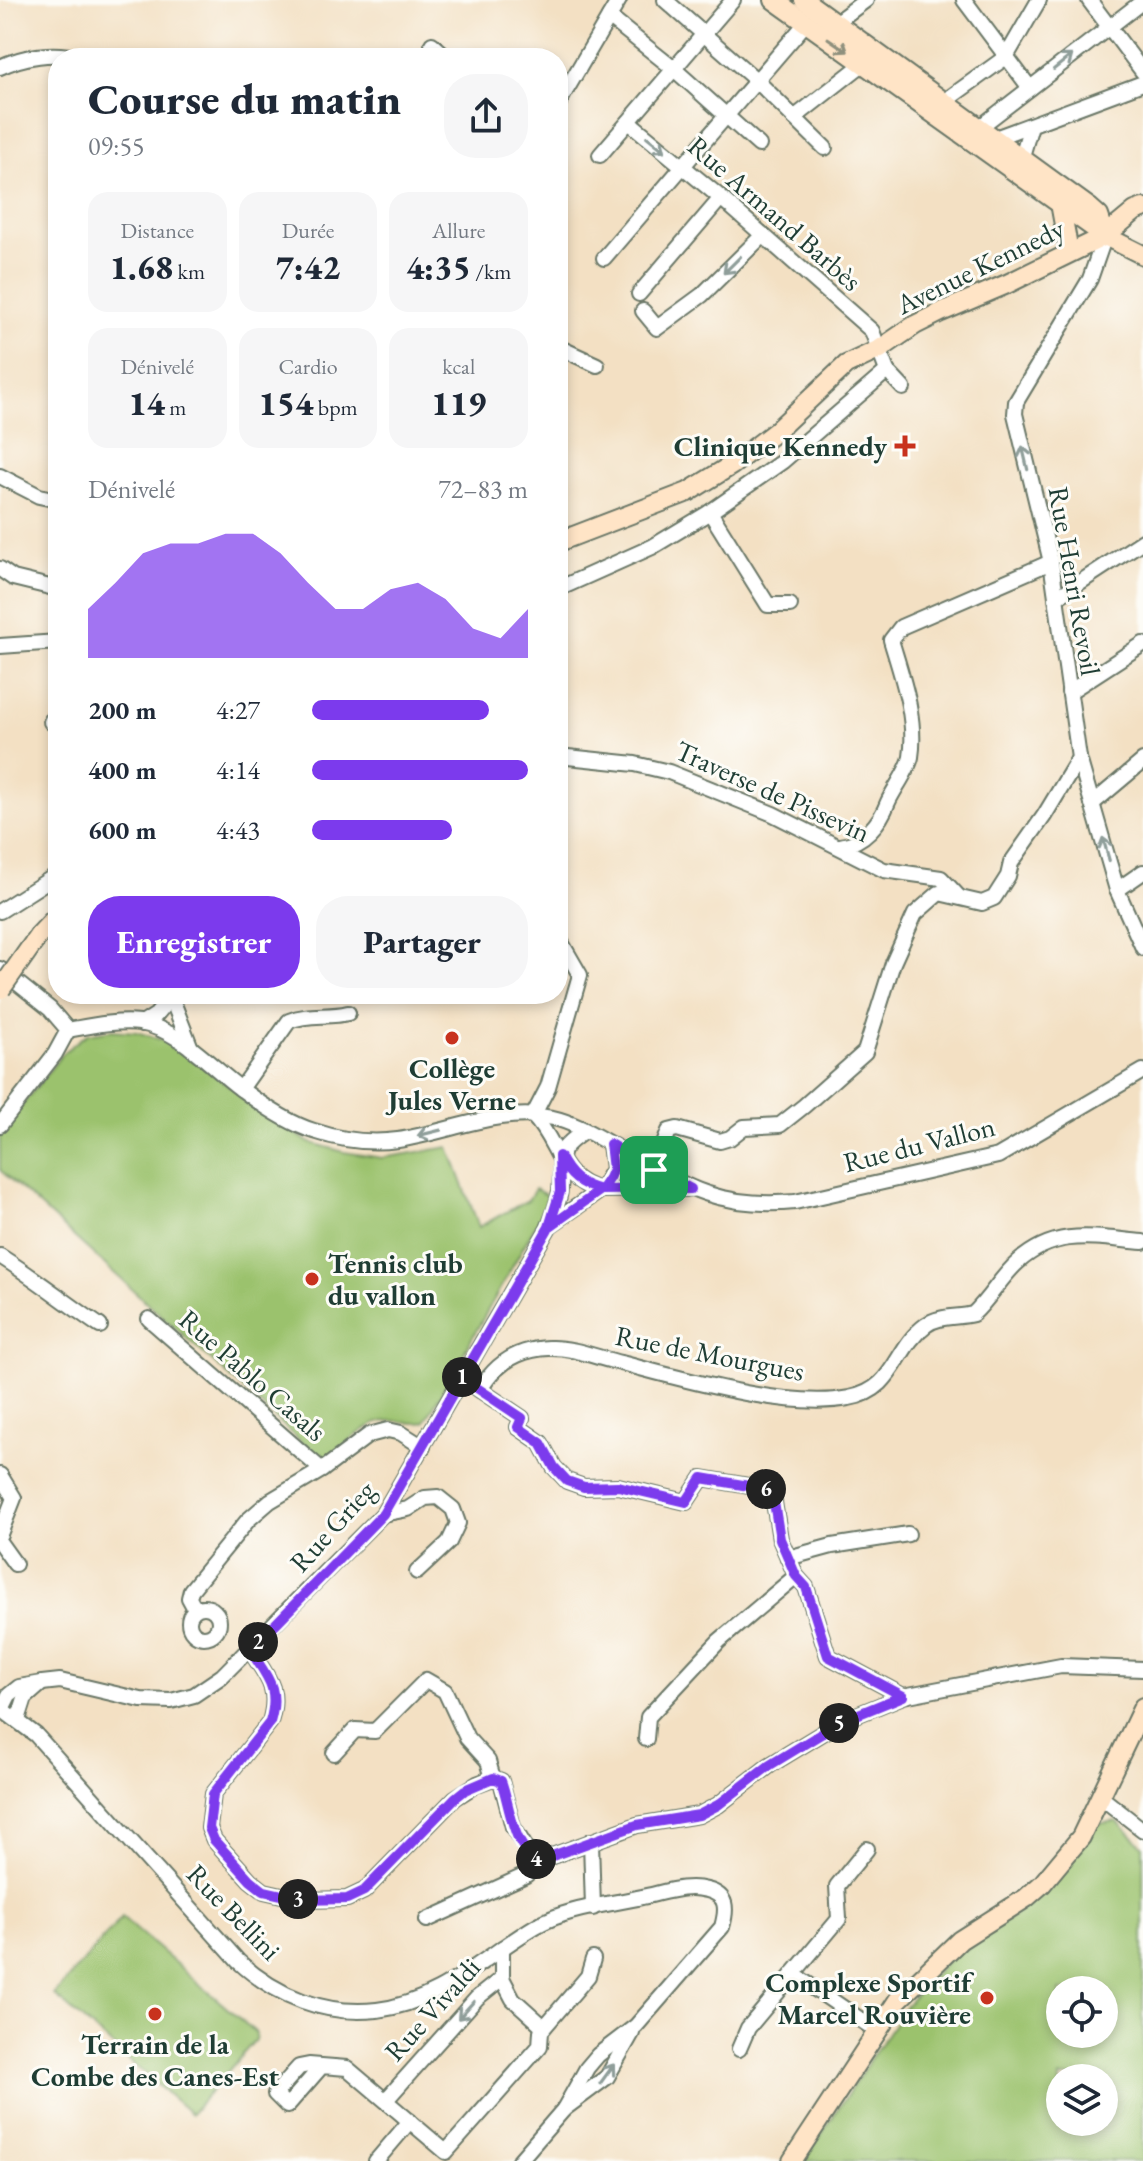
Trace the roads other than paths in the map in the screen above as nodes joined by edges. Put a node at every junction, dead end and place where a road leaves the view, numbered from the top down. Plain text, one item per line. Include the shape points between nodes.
1 (619, 0) edge
2 (665, 0) edge
3 (733, 0) edge
4 (774, 0) edge
5 (804, 0) edge
6 (866, 0) edge
7 (964, 0) edge
8 (1039, 0) edge
9 (1089, 0) edge
10 (1143, 1) edge
11 (609, 17) junction
12 (806, 23) junction
13 (835, 23) junction
14 (1109, 27) junction
15 (704, 34) junction
16 (432, 44) dead end
17 (437, 48) edge
18 (48, 57) edge
19 (1006, 57) junction
20 (864, 63) junction
21 (0, 67) edge
22 (674, 69) junction
23 (1143, 72) edge
24 (757, 81) junction
25 (1143, 83) edge
26 (568, 87) edge
27 (1030, 88) junction
28 (947, 102) junction
29 (727, 115) junction
30 (794, 118) junction
31 (629, 122) junction
32 (1031, 125) junction
33 (980, 127) junction
34 (995, 138) junction
35 (759, 145) dead end
36 (825, 148) dead end
37 (600, 155) dead end
38 (1020, 164) junction
39 (683, 166) junction
40 (721, 198) junction
41 (1060, 203) junction
42 (1143, 208) edge
43 (763, 235) junction
44 (1105, 236) junction
45 (1067, 241) junction
46 (1143, 247) edge
47 (1143, 255) edge
48 (604, 258) dead end
49 (1143, 269) edge
50 (639, 294) dead end
51 (643, 311) dead end
52 (880, 349) junction
53 (568, 352) edge
54 (597, 365) dead end
55 (887, 371) junction
56 (903, 388) dead end
57 (0, 476) edge
58 (48, 498) edge
59 (710, 512) junction
60 (568, 538) edge
61 (1143, 541) edge
62 (1051, 562) junction
63 (0, 569) edge
64 (568, 585) edge
65 (48, 587) edge
66 (1056, 598) junction
67 (790, 605) dead end
68 (48, 643) edge
69 (1143, 644) edge
70 (0, 646) edge
71 (1069, 692) junction
72 (568, 757) edge
73 (1079, 758) junction
74 (1143, 761) edge
75 (1092, 804) junction
76 (840, 846) junction
77 (1143, 872) edge
78 (48, 880) edge
79 (1117, 890) junction
80 (958, 896) junction
81 (0, 911) edge
82 (48, 926) edge
83 (1143, 948) edge
84 (568, 952) edge
85 (0, 969) edge
86 (0, 989) edge
87 (164, 1004) edge
88 (173, 1004) edge
89 (348, 1013) dead end
90 (142, 1024) junction
91 (68, 1030) junction
92 (191, 1048) junction
93 (1143, 1071) edge
94 (548, 1087) junction
95 (241, 1089) junction
96 (533, 1116) junction
97 (554, 1118) junction
98 (0, 1125) edge
99 (585, 1131) junction
100 (610, 1144) junction
101 (559, 1156) junction
102 (654, 1170) junction
103 (691, 1189) junction
104 (601, 1190) junction
105 (549, 1227) junction
106 (1143, 1242) edge
107 (0, 1256) edge
108 (149, 1319) dead end
109 (100, 1326) dead end
110 (462, 1378) junction
111 (480, 1390) junction
112 (423, 1447) junction
113 (322, 1470) junction
114 (0, 1475) edge
115 (383, 1514) junction
116 (0, 1534) edge
117 (908, 1534) dead end
118 (0, 1543) edge
119 (788, 1558) junction
120 (15, 1564) dead end
121 (417, 1572) dead end
122 (796, 1576) junction
123 (195, 1609) dead end
124 (250, 1650) junction
125 (1143, 1669) edge
126 (42, 1683) junction
127 (19, 1687) junction
128 (0, 1693) edge
129 (903, 1696) junction
130 (1, 1708) edge
131 (1143, 1708) edge
132 (18, 1720) junction
133 (646, 1739) dead end
134 (334, 1753) dead end
135 (493, 1778) junction
136 (1102, 1798) junction
137 (1143, 1830) edge
138 (591, 1841) junction
139 (867, 1849) dead end
140 (544, 1859) junction
141 (593, 1908) junction
142 (427, 1920) dead end
143 (502, 1948) junction
144 (593, 1959) dead end
145 (793, 1974) junction
146 (502, 1978) junction
147 (636, 2026) junction
148 (544, 2027) junction
149 (877, 2031) junction
150 (739, 2049) dead end
151 (321, 2067) dead end
152 (386, 2100) junction
153 (564, 2109) junction
154 (410, 2121) junction
155 (376, 2161) edge
156 (519, 2161) edge
157 (792, 2161) edge

1 - 11 street
2 - 15 street
3 - 15 street
4 - 12 main road
5 - 13 main road
6 - 13 street
7 - 19 street
8 - 19 street
9 - 14 street
10 - 14 street
11 - 22 street
11 - 26 street
12 -> 20 main road
12 - 24 street
13 - 28 main road
14 - 23 street
27 -> 14 street
15 - 22 street
15 - 24 street
16 - 17 street
18 - 21 street
19 - 27 street
19 - 28 street
20 - 30 street
20 - 38 main road
22 - 29 street
22 - 31 street
24 - 29 street
24 - 30 street
25 - 32 street
27 - 33 street
28 - 33 main road
29 - 35 street
29 - 39 street
30 - 36 street
31 - 37 street
31 -> 39 street, Rue Armand Barbès
32 - 34 street
32 - 38 street
33 - 34 main road
34 - 38 main road
38 - 41 main road
38 - 44 main road via 1099,216
39 - 40 street, Rue Armand Barbès
39 - 48 street
40 - 43 street, Rue Armand Barbès
40 - 50 street
41 - 44 main road
41 - 45 main road
42 - 44 main road, Avenue Kennedy
43 -> 51 street via 702,295 657,328
43 - 52 street, Rue Armand Barbès via 872,331
44 - 45 main road
44 - 46 main road via 1123,236
44 - 47 main road
44 - 49 main road
44 - 52 main road, Avenue Kennedy via 915,325
62 -> 44 street, Rue Henri Revoil via 1016,402 1093,274
45 - 52 main road, Avenue Kennedy via 905,320
52 - 55 street, Rue Armand Barbès
52 - 60 main road, Avenue Kennedy via 846,365 775,432 710,479
53 - 54 street
55 - 56 street
55 - 59 street via 783,461
57 - 58 street
59 - 64 street via 652,547
59 - 67 street via 768,605
61 - 66 street
62 - 66 street, Rue Henri Revoil
62 - 76 street via 901,627 891,640 905,685 911,760 881,820 852,844
63 - 65 street
66 - 71 street, Rue Henri Revoil
68 - 70 street
69 - 71 street
71 - 73 street, Rue Henri Revoil
72 - 76 street, Traverse de Pissevin via 669,772
73 - 75 street, Rue Henri Revoil
73 - 80 street via 994,898 982,903
74 - 75 street
79 -> 75 street, Rue Henri Revoil
76 - 80 street, Traverse de Pissevin via 884,870 941,878
77 - 79 street
78 - 81 street
79 - 83 street, Rue Henri Revoil
80 - 102 street via 939,893 915,914 865,1052 780,1125 744,1127 720,1141 669,1131
82 - 86 main road, bridge
84 - 94 street via 580,975
85 - 91 street
87 - 90 street
88 - 92 street
89 - 95 street via 302,1015 289,1021
90 - 91 street, Rue du Vallon
90 - 92 street, Rue du Vallon
91 - 98 street
92 - 95 street, Rue du Vallon
93 - 103 street, Rue du Vallon via 1018,1145 982,1160 765,1205
94 - 96 street
94 - 97 street
96 -> 95 street, Rue du Vallon via 480,1119 395,1140 353,1140 310,1130
96 - 97 street, Rue du Vallon
96 - 101 street
97 - 99 street, Rue du Vallon
99 - 100 street, Rue du Vallon
99 - 101 street
100 - 102 street, Rue du Vallon
100 - 104 street via 613,1169
101 - 104 street via 577,1181
101 - 105 street, Rue Grieg via 560,1192
102 - 103 street, Rue du Vallon
103 - 104 street, Rue du Vallon
104 - 105 street, Rue Grieg
105 - 110 street, Rue Grieg
106 - 111 street, Rue de Mourgues via 1068,1236 1048,1242 1020,1260 973,1314 926,1324 880,1385 848,1399 786,1399 553,1348 512,1357 488,1376
107 - 109 street
108 - 113 street, Rue Pablo Casals
110 - 111 street
110 - 112 street, Rue Grieg
111 - 119 street via 522,1418 518,1427 541,1443 567,1481 584,1487 618,1486 686,1502 702,1478 772,1490
112 - 113 street via 388,1430 369,1435
112 - 115 street, Rue Grieg
113 - 123 street via 248,1520 191,1590
114 - 116 street via 14,1498
115 - 121 street via 438,1497 453,1509 458,1523 449,1542
115 - 124 street, Rue Grieg
117 - 119 street
118 - 120 street
119 - 122 street
122 - 129 street via 806,1587 828,1656
122 - 133 street via 719,1641 648,1717
124 - 126 street, Rue Grieg via 213,1685 171,1701 141,1700 60,1681
124 - 135 street via 271,1682 274,1708 270,1722 213,1794 209,1828 214,1840 264,1891 304,1900 347,1899 364,1891 455,1798
125 - 129 street via 1061,1666
126 - 127 street, Rue Grieg
126 - 132 street via 25,1698
127 - 128 street, Rue Grieg
127 - 130 street
129 - 138 street via 844,1720 699,1815 637,1825
130 - 132 street, Rue Bellini
131 - 136 main road
132 - 143 street, Rue Bellini via 238,1961 272,1988 337,2010 376,2010 446,1986
134 - 135 street via 355,1730 375,1731 426,1680 445,1691
135 - 140 street via 501,1781 522,1843 531,1856
136 - 137 street
136 - 149 main road via 1081,1837 1042,1884 939,1958 898,2000
138 - 140 street
138 - 141 street
139 - 145 street via 837,1886 839,1919
140 - 142 street via 526,1875
141 - 143 street, Rue Bellini via 562,1913
141 - 147 street, Rue Bellini via 692,1886 722,1897 722,1927
143 - 146 street, Rue Vivaldi
144 - 148 street via 588,1976
145 - 149 street
145 - 150 street via 748,2028
146 - 148 street via 513,1999
146 -> 152 street, Rue Vivaldi via 477,1998
147 - 153 street via 598,2055
153 -> 147 street via 607,2077
148 - 154 street via 540,2046 446,2152
149 - 157 main road
151 - 152 street via 347,2068
152 - 154 street
153 - 156 street
154 - 155 street

